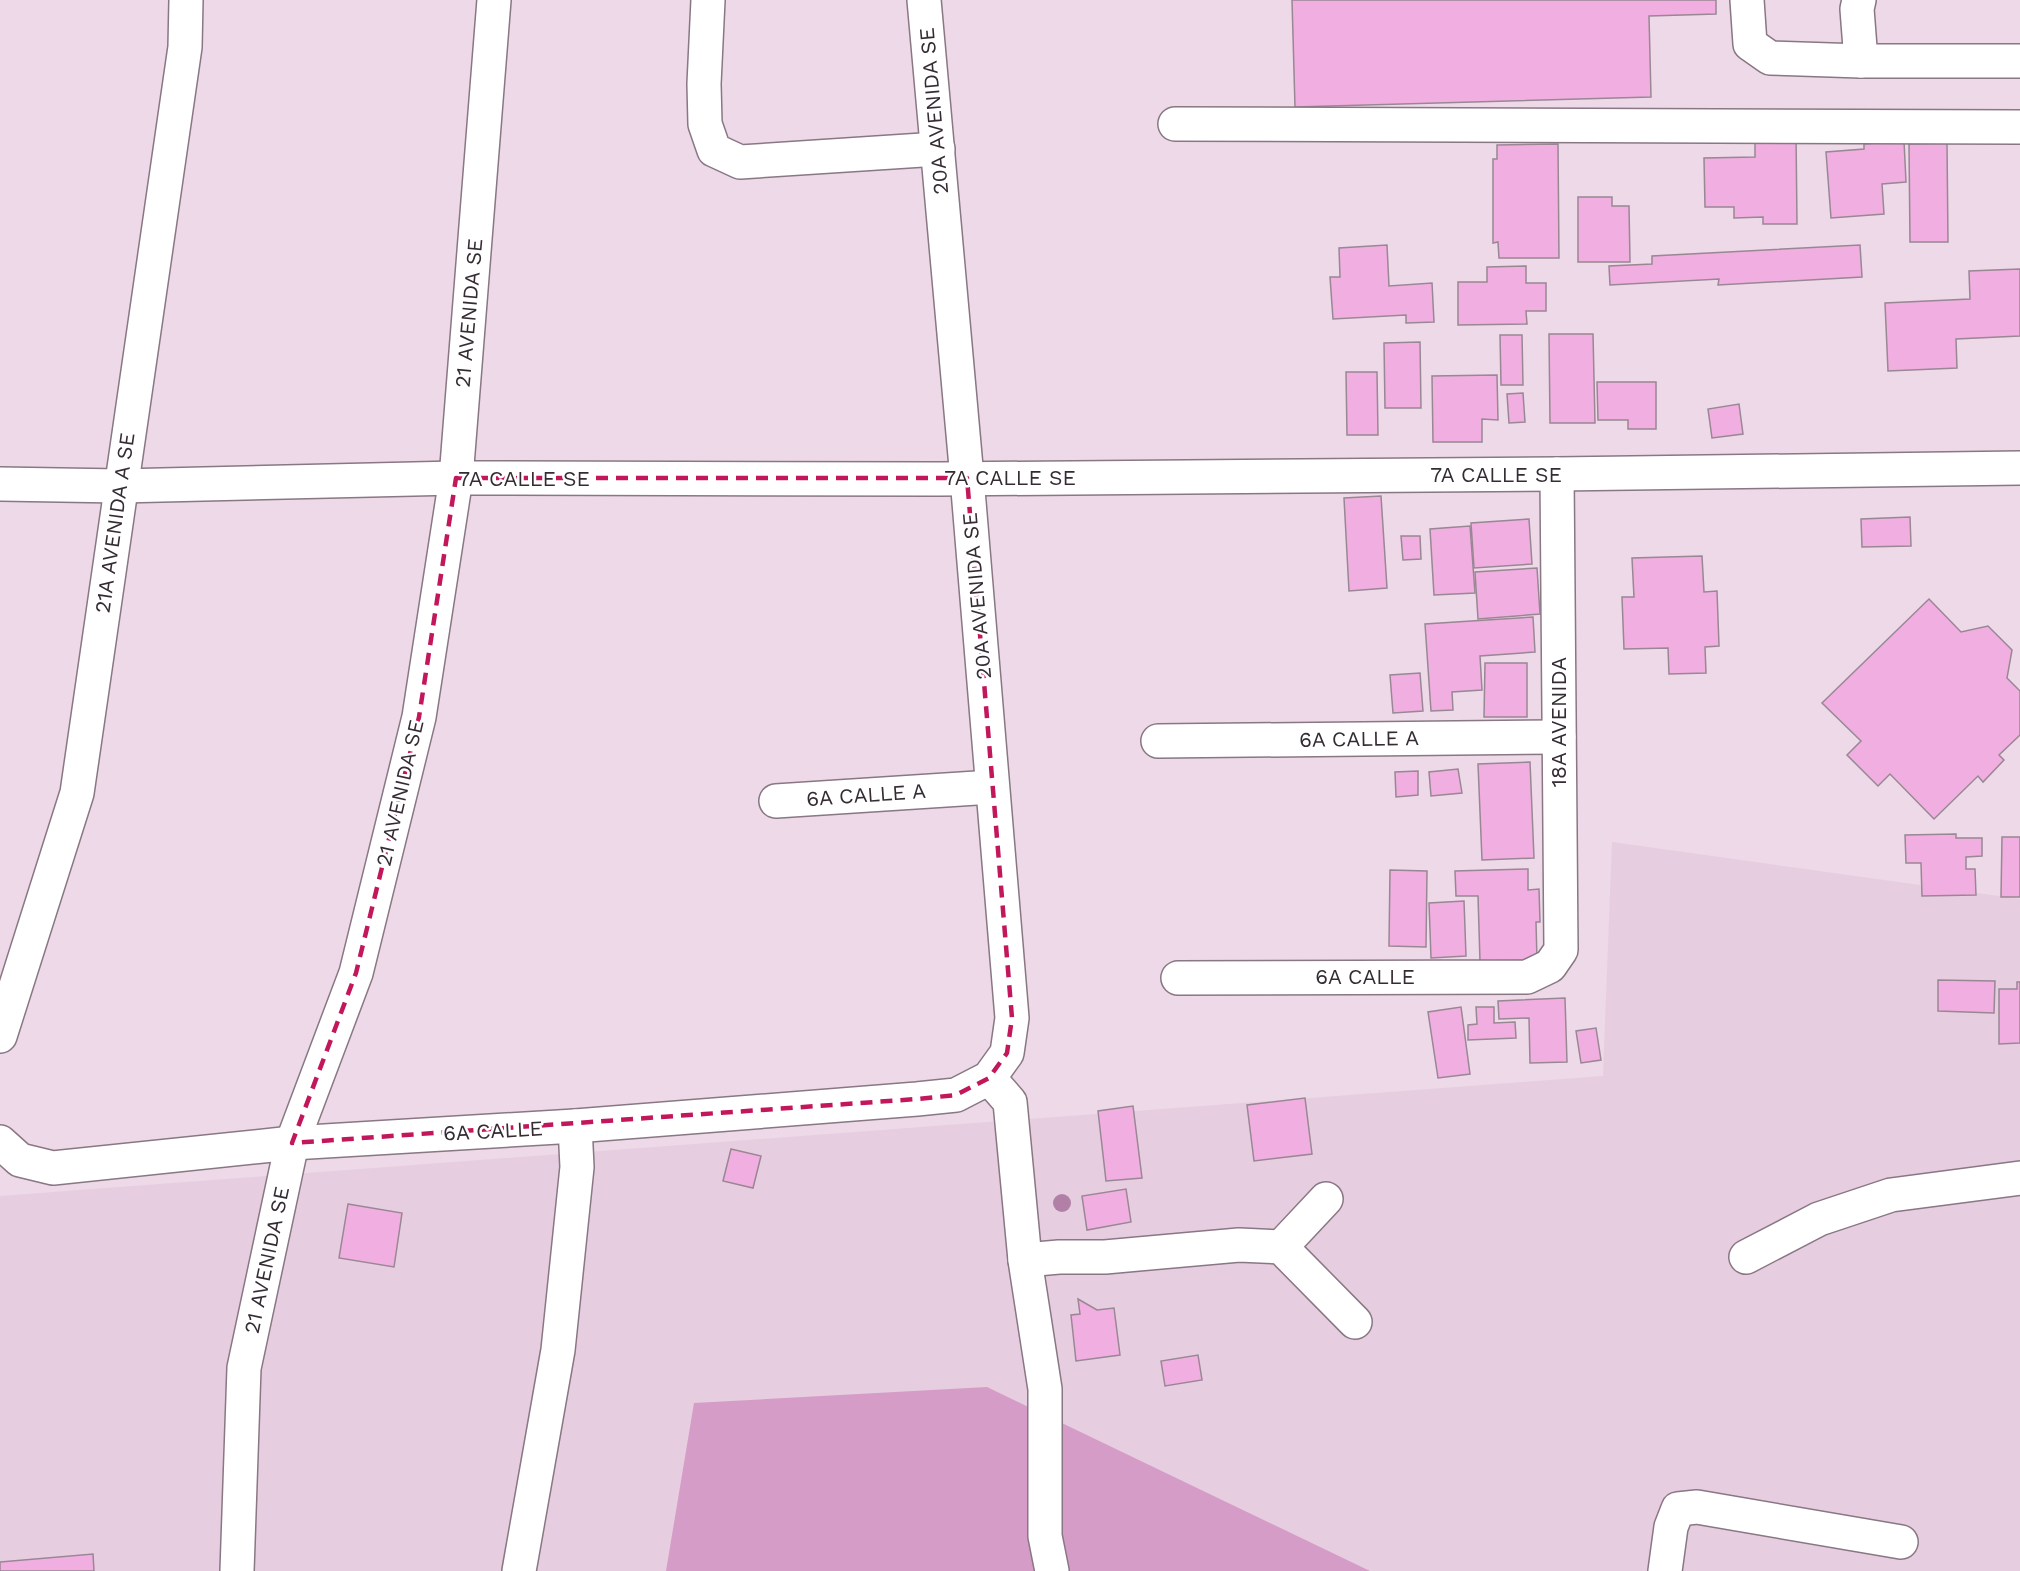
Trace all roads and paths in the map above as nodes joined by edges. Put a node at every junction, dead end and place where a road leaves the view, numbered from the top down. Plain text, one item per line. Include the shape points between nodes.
1 (186, 0) edge
2 (494, 0) edge
3 (708, 0) edge
4 (924, 0) edge
5 (1747, 0) edge
6 (1859, 0) edge
7 (1861, 61) junction
8 (2020, 61) edge
9 (1175, 124) dead end
10 (2020, 127) edge
11 (938, 149) junction
12 (2020, 468) edge
13 (1557, 474) junction
14 (456, 478) junction
15 (967, 478) junction
16 (0, 484) edge
17 (120, 486) junction
18 (1560, 736) junction
19 (1158, 741) dead end
20 (992, 786) junction
21 (776, 801) dead end
22 (1550, 966) joint
23 (1178, 978) dead end
24 (0, 1036) edge
25 (989, 1078) junction
26 (575, 1126) junction
27 (0, 1142) edge
28 (292, 1143) junction
29 (2020, 1178) edge
30 (1326, 1199) dead end
31 (1281, 1246) junction
32 (1746, 1257) dead end
33 (1025, 1260) junction
34 (1355, 1322) dead end
35 (1901, 1542) dead end
36 (237, 1571) edge
37 (519, 1571) edge
38 (1052, 1571) edge
39 (1665, 1571) edge

1 - 17 street, 21A AVENIDA A SE via 185,47
2 - 14 street, 21 AVENIDA SE
3 - 11 street via 705,124 714,150 740,162
4 - 11 street, 20A AVENIDA SE
5 - 7 street via 1750,44 1770,58
6 - 7 street
7 - 8 street
9 - 10 street
11 - 15 street, 20A AVENIDA SE
12 - 13 street, 7A CALLE SE
13 - 15 street, 7A CALLE SE
13 - 18 street, 18A AVENIDA
14 - 15 street, 7A CALLE SE
14 - 17 street, 7A CALLE SE
14 - 28 street, 21 AVENIDA SE via 419,717 356,973
15 - 20 street, 20A AVENIDA SE
16 - 17 street, 7A CALLE SE
17 - 24 street, 21A AVENIDA A SE via 77,793
18 - 19 street, 6A CALLE A
18 - 22 street, 18A AVENIDA via 1561,950
20 - 21 street, 6A CALLE A
20 - 25 street, 20A AVENIDA SE via 1012,1018 1007,1053
22 - 23 street, 6A CALLE via 1527,977
25 - 26 street, 6A CALLE via 956,1095
25 - 33 street via 1010,1102
26 - 28 street, 6A CALLE
26 - 37 street via 577,1167 558,1350
27 - 28 street, 6A CALLE via 20,1160 53,1168
28 - 36 street, 21 AVENIDA SE via 244,1368
29 - 32 street via 1891,1195 1819,1219
30 - 31 street
31 - 33 street via 1239,1245
31 - 34 street
33 - 38 street via 1045,1389 1045,1536
35 - 39 street via 1697,1507 1678,1509 1671,1527

